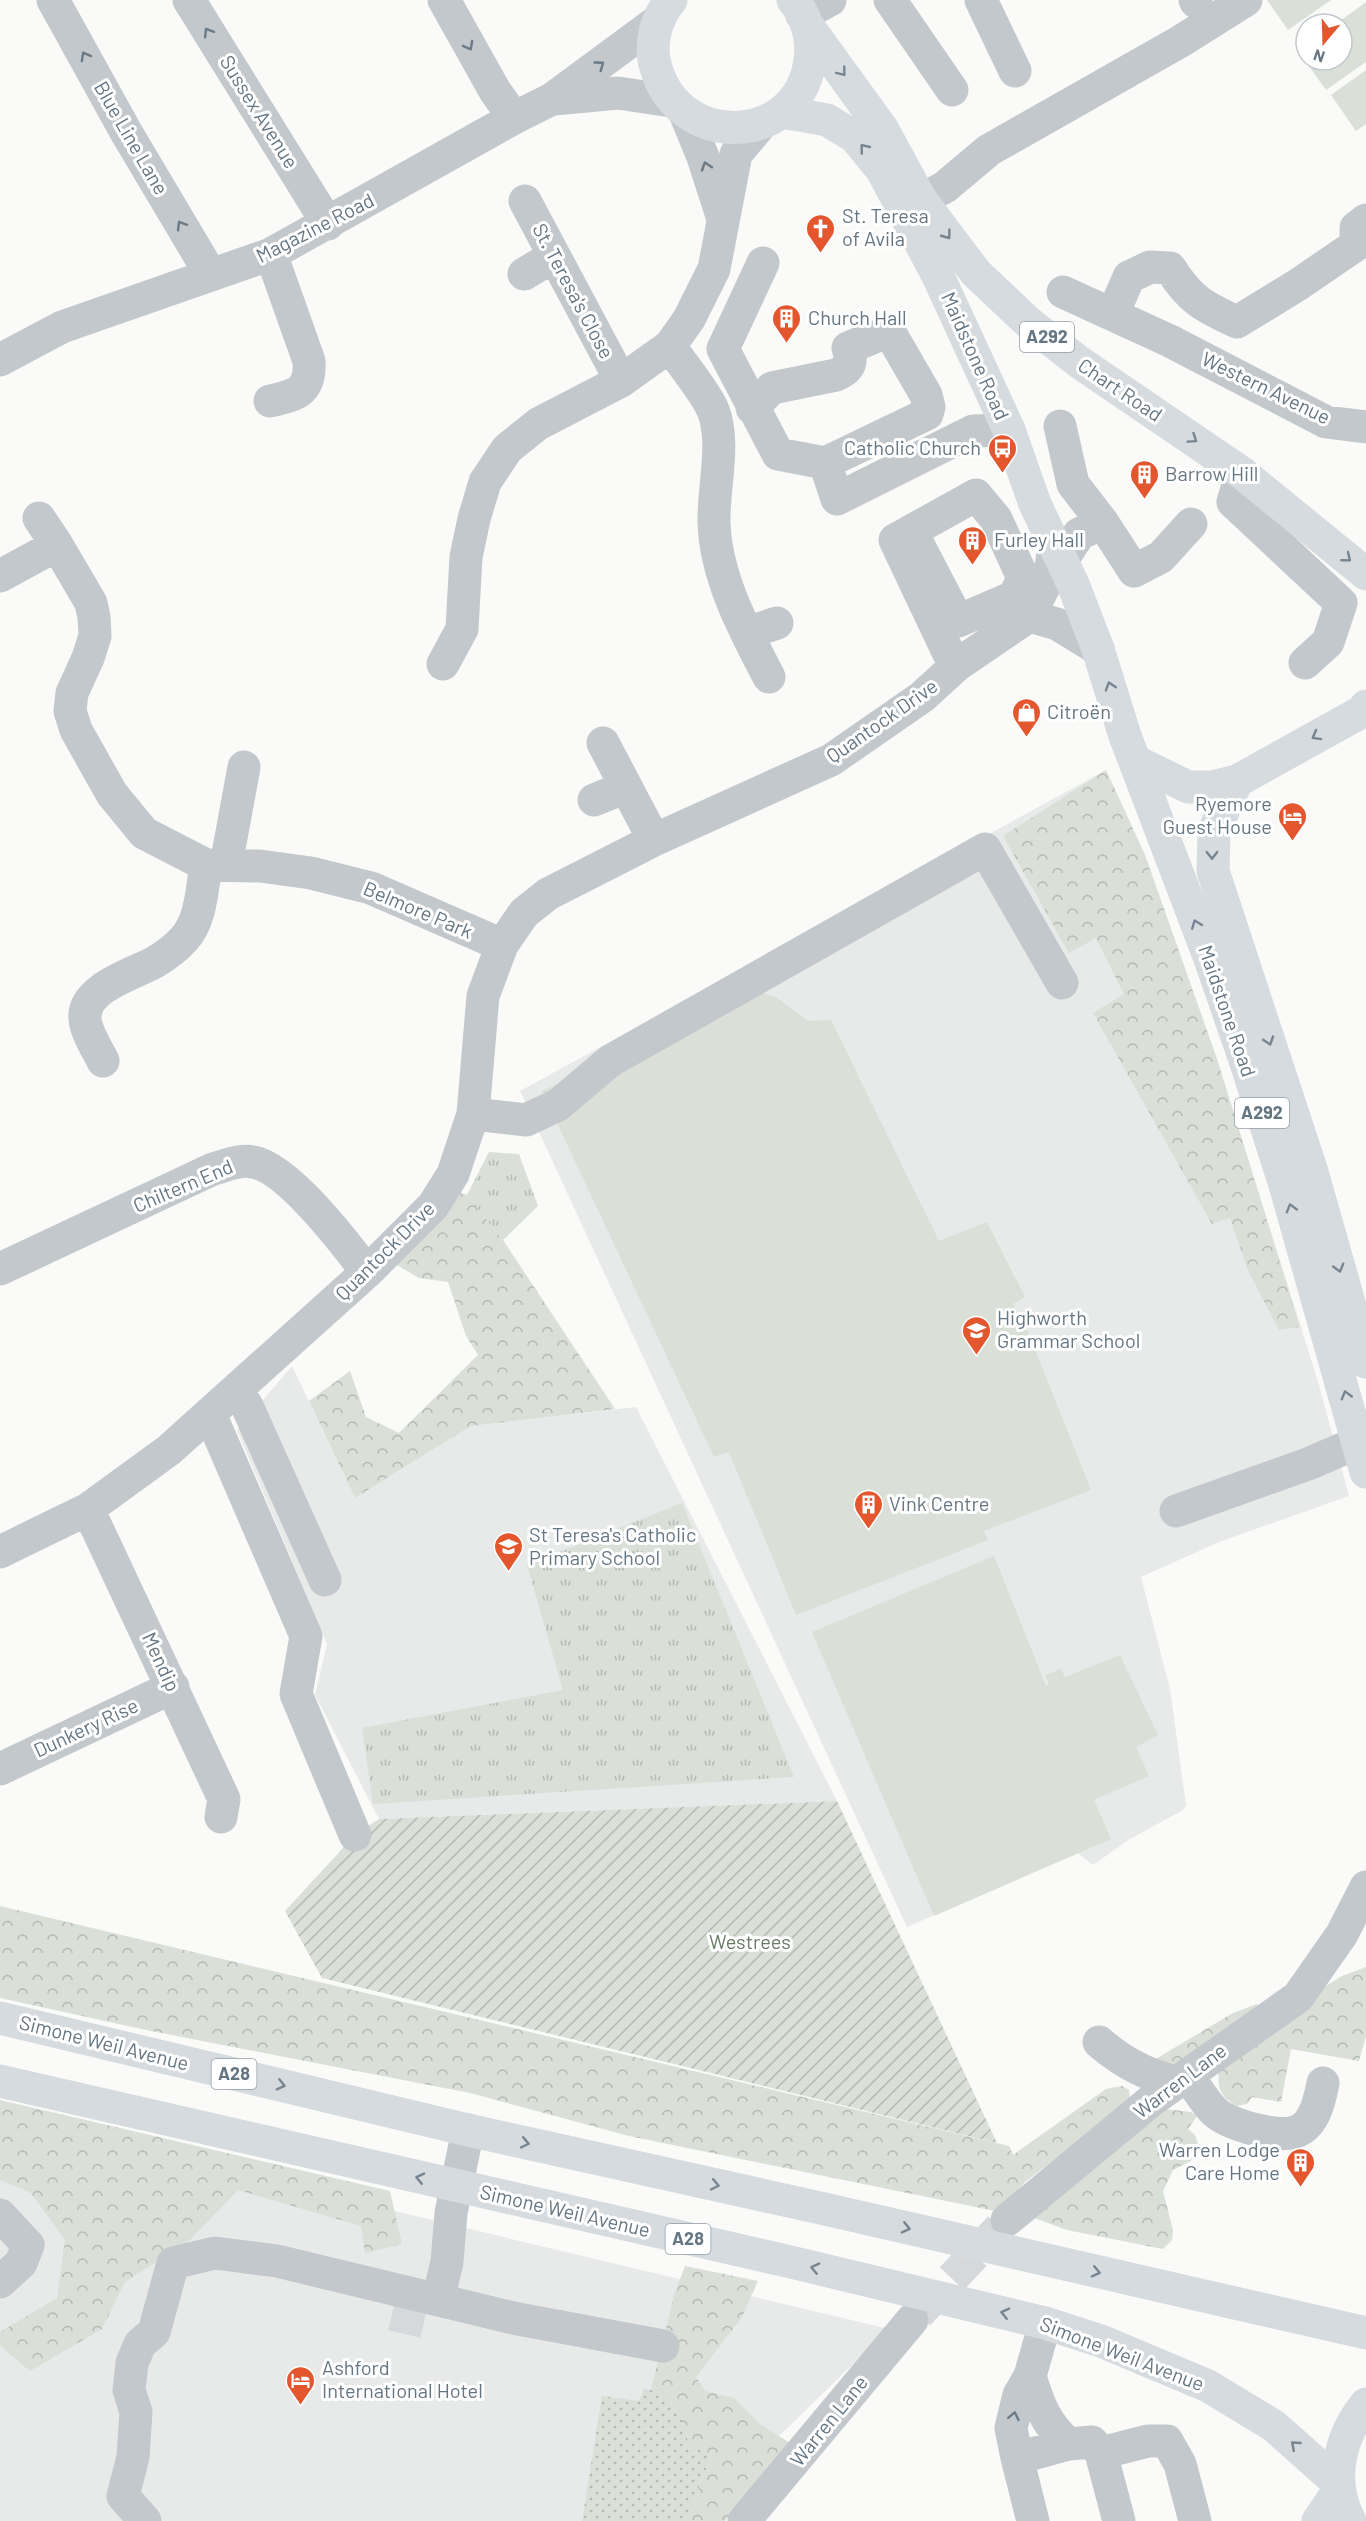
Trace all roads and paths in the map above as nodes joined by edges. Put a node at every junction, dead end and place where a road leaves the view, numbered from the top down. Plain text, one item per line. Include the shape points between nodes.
1 (53, 0) edge
2 (189, 0) edge
3 (444, 0) edge
4 (890, 0) edge
5 (981, 0) edge
6 (1246, 0) edge
7 (665, 10) edge
8 (808, 10) edge
9 (1015, 71) dead end
10 (952, 90) dead end
11 (552, 99) junction
12 (678, 107) junction
13 (772, 117) junction
14 (514, 118) junction
15 (921, 200) junction
16 (525, 201) dead end
17 (723, 220) junction
18 (1366, 220) edge
19 (328, 224) junction
20 (271, 254) junction
21 (554, 256) junction
22 (763, 263) dead end
23 (524, 274) dead end
24 (211, 275) junction
25 (1063, 292) dead end
26 (1113, 315) junction
27 (670, 346) junction
28 (3, 351) edge
29 (621, 381) junction
30 (270, 401) dead end
31 (752, 408) junction
32 (1060, 426) dead end
33 (1366, 427) edge
34 (1009, 430) junction
35 (825, 463) junction
36 (1242, 473) junction
37 (1073, 484) junction
38 (1035, 504) junction
39 (1103, 523) junction
40 (1191, 524) dead end
41 (911, 531) dead end
42 (1057, 554) junction
43 (1366, 574) edge
44 (0, 576) edge
45 (1029, 616) junction
46 (777, 622) dead end
47 (747, 633) junction
48 (1098, 649) junction
49 (1305, 663) dead end
50 (443, 664) dead end
51 (957, 666) junction
52 (769, 677) dead end
53 (1365, 709) edge
54 (603, 743) dead end
55 (1135, 761) junction
56 (244, 767) dead end
57 (1237, 781) junction
58 (626, 787) junction
59 (594, 800) dead end
60 (654, 840) junction
61 (216, 865) junction
62 (502, 945) junction
63 (1062, 983) dead end
64 (103, 1061) dead end
65 (473, 1114) junction
66 (0, 1269) edge
67 (368, 1272) junction
68 (1366, 1362) edge
69 (237, 1390) junction
70 (210, 1414) junction
71 (1358, 1439) junction
72 (1366, 1472) edge
73 (88, 1509) junction
74 (1176, 1511) dead end
75 (0, 1552) edge
76 (325, 1580) dead end
77 (172, 1687) junction
78 (0, 1768) edge
79 (221, 1817) dead end
80 (355, 1835) dead end
81 (1366, 1887) edge
82 (1354, 1936) edge
83 (0, 2018) edge
84 (1099, 2042) dead end
85 (1182, 2078) junction
86 (0, 2081) edge
87 (1323, 2083) dead end
88 (468, 2130) junction
89 (457, 2186) junction
90 (0, 2215) edge
91 (1007, 2220) tunnel mouth
92 (0, 2282) edge
93 (371, 2284) junction
94 (438, 2313) junction
95 (392, 2314) tunnel mouth
96 (912, 2320) tunnel mouth
97 (1045, 2323) junction
98 (1366, 2333) edge
99 (663, 2346) dead end
100 (1030, 2376) junction
101 (1366, 2404) edge
102 (1068, 2444) junction
103 (1101, 2453) junction
104 (1017, 2458) junction
105 (1339, 2487) junction
106 (145, 2521) edge
107 (744, 2521) edge
108 (1033, 2521) edge
109 (1119, 2521) edge
110 (1196, 2521) edge
111 (1318, 2521) edge
112 (1350, 2521) edge

24 -> 1 street, Blue Line Lane
19 -> 2 street, Sussex Avenue
3 -> 14 street
4 - 10 street
5 - 9 street
6 - 15 street via 989,150 945,188
11 -> 7 street, Magazine Road
7 - 12 main road via 653,40 654,62 660,83
8 - 13 main road via 808,72 798,94
8 -> 15 main road, Chart Road / A292 via 883,130
11 - 12 street, Magazine Road via 618,93
11 - 14 street, Magazine Road
12 - 13 main road via 709,125 735,129
17 -> 12 street, St. Teresa's Close via 703,157
13 - 17 street, St. Teresa's Close via 736,154
34 -> 13 main road, Maidstone Road / A292 via 938,276 882,170 855,136 827,120
14 - 19 street, Magazine Road
15 -> 36 main road, Chart Road / A292 via 976,273 1029,322 1079,362
16 - 21 street, St. Teresa's Close
17 - 27 street, St. Teresa's Close via 714,269 689,319
18 - 26 street via 1356,228 1356,245 1237,322 1207,308 1184,291 1170,268 1150,267 1129,277
19 - 20 street, Magazine Road
20 - 24 street, Magazine Road
20 - 30 street via 310,371 299,393
21 - 23 street
21 - 29 street, St. Teresa's Close
22 - 31 street via 723,349
24 - 28 street, Magazine Road
25 - 26 street, Western Avenue
26 - 33 street, Western Avenue via 1326,422
27 - 29 street, St. Teresa's Close
27 - 47 street via 713,411 720,450 714,488 719,559 734,609
29 - 50 street, St. Teresa's Close via 538,424 507,449 485,482 466,557 462,629
31 - 35 street via 778,454
31 - 35 street via 772,388 844,372 850,362 848,348 889,331 926,395 927,414
32 - 37 street
34 - 35 street via 973,431 837,499
34 - 38 main road, Maidstone Road / A292
36 -> 43 main road, Chart Road / A292
36 - 49 street via 1233,502 1341,603 1328,642
37 - 38 street
37 - 39 street
38 - 42 main road, Maidstone Road / A292
39 - 40 street via 1134,571 1161,557
39 - 42 street via 1079,534
41 - 51 street via 895,540
42 - 45 street, Quantock Drive
42 - 48 main road, Maidstone Road / A292
44 - 61 street, Belmore Park via 48,531 91,603 94,616 95,636 72,693 70,711 76,730 112,794 144,833
45 - 48 street via 1057,624
45 - 51 street, Quantock Drive
46 - 47 street
47 - 52 street
55 -> 48 main road, Maidstone Road / A292
51 - 60 street, Quantock Drive via 922,697 831,760
53 -> 57 main road
54 - 58 street
55 - 57 main road via 1188,787 1212,788
71 -> 55 main road, Maidstone Road / A292 via 1246,1063
56 - 61 street
57 -> 68 main road, Maidstone Road / A292 via 1214,831 1213,871 1312,1172
58 - 59 street
58 - 60 street
60 - 62 street, Quantock Drive via 548,894 524,913
61 - 62 street, Belmore Park via 311,873 371,888
61 - 64 street via 193,926 184,939 156,962 94,995 86,1006 84,1020
62 - 65 street, Quantock Drive via 483,996
63 - 65 street via 985,849 610,1060 558,1105 526,1120
65 - 67 street, Quantock Drive via 453,1174 433,1206
66 - 67 street, Chiltern End via 213,1169 243,1161 267,1166 284,1177
67 - 69 street, Quantock Drive
69 - 70 street, Quantock Drive
69 - 76 street
70 - 73 street, Quantock Drive via 169,1450
70 - 80 street via 306,1636 296,1694
71 - 72 main road, Maidstone Road / A292
71 - 74 street via 1308,1464
73 - 75 street, Quantock Drive
73 - 77 street, Mendip
77 - 78 street, Dunkery Rise
77 - 79 street, Mendip via 224,1799
81 - 82 street, Warren Lane
82 - 85 street, Warren Lane via 1298,1997
83 -> 88 main road, Simone Weil Avenue / A28
84 - 85 street via 1156,2078
85 - 87 street via 1215,2112 1243,2126 1277,2135 1298,2132 1311,2121
85 - 91 street, Warren Lane
89 -> 86 main road, Simone Weil Avenue / A28
88 - 89 street
88 -> 98 main road, Simone Weil Avenue / A28
89 - 94 street
97 -> 89 main road, Simone Weil Avenue / A28
90 - 92 street via 28,2245 21,2263
93 - 94 street
93 - 95 street
93 - 106 street via 277,2261 215,2253 173,2263 154,2332 140,2344 132,2363 129,2390 136,2412 133,2457 123,2496
94 - 99 street via 477,2310
96 - 107 street, Warren Lane
97 - 100 street
105 -> 97 main road, Simone Weil Avenue / A28 via 1274,2426 1208,2386
100 - 102 street via 1038,2405 1051,2428
104 -> 100 street via 1011,2428 1019,2395
101 - 105 main road via 1346,2438 1338,2469
102 - 103 street via 1092,2442
102 - 104 street
103 - 109 street
103 - 110 street via 1148,2441 1167,2441 1180,2464
104 - 108 street
105 - 111 main road
105 - 112 main road

